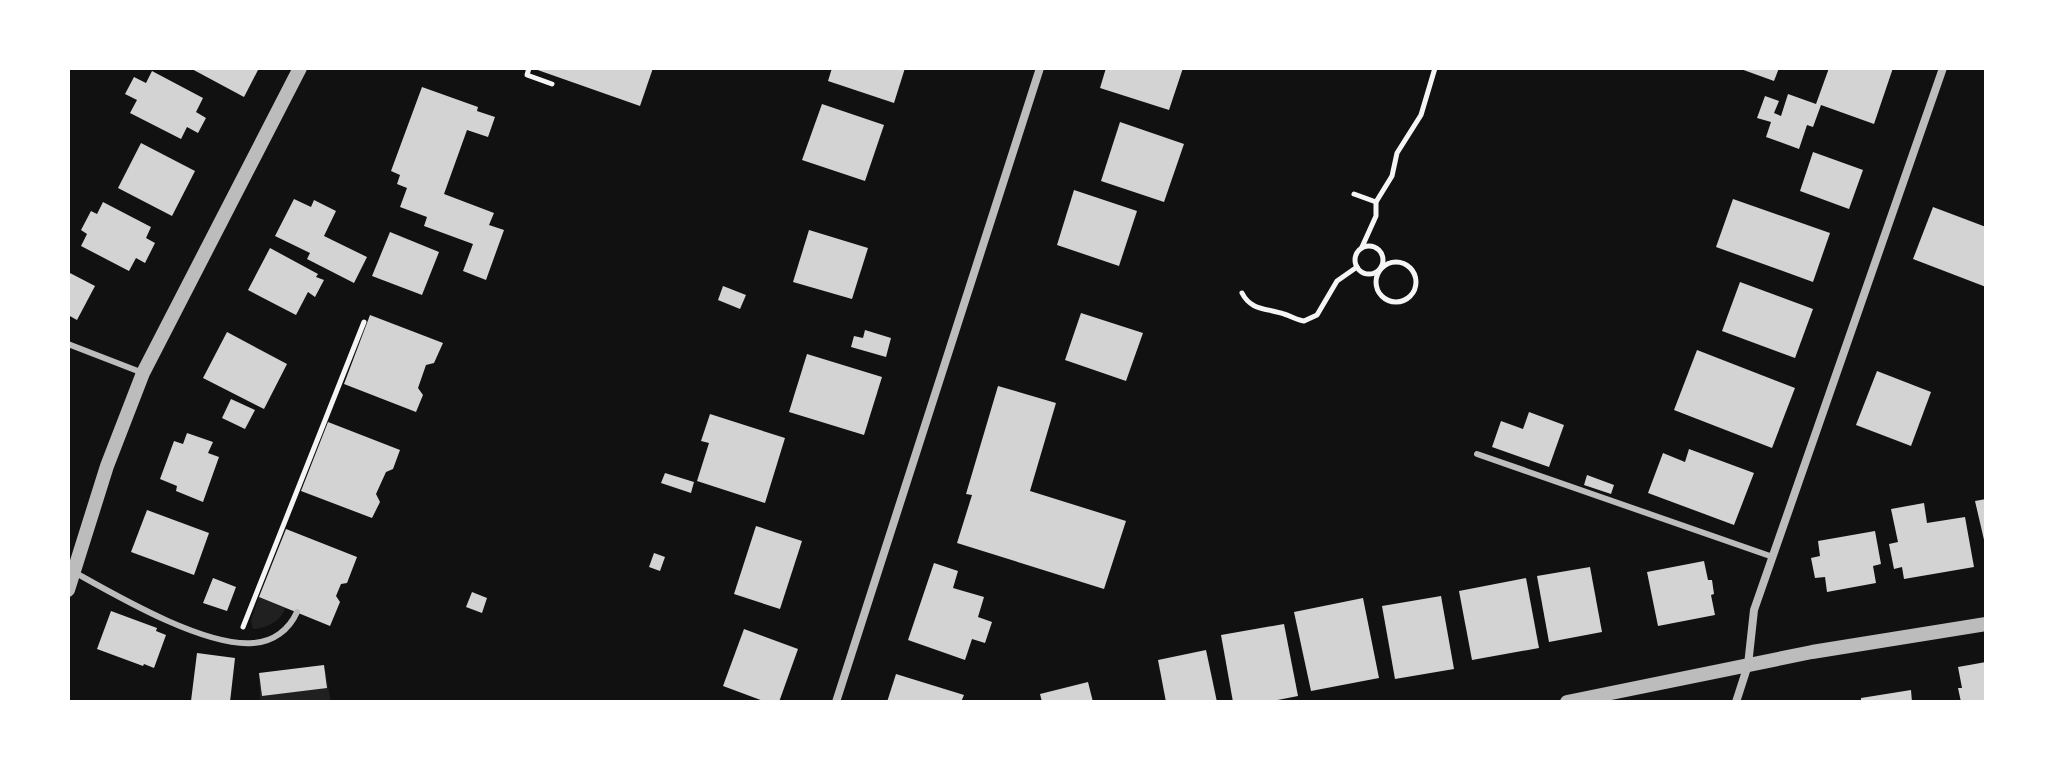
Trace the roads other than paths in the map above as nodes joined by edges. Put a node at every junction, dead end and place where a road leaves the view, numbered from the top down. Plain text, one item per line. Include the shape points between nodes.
1 (300, 68) edge
2 (1040, 68) edge
3 (1943, 68) edge
4 (68, 344) edge
5 (143, 373) junction
6 (1477, 454) dead end
7 (1773, 557) junction
8 (74, 572) junction
9 (68, 590) edge
10 (297, 612) dead end
11 (1986, 624) edge
12 (1748, 665) junction
13 (836, 702) edge
14 (1567, 702) edge
15 (1736, 702) edge

1 - 5 street
2 - 13 street
3 - 7 street
4 - 5 lane
5 - 8 street
6 - 7 lane
7 - 12 street via 1754,610
8 - 9 street
8 - 10 lane via 169,620 237,642 272,639
11 - 12 street
12 - 14 street
12 - 15 street

